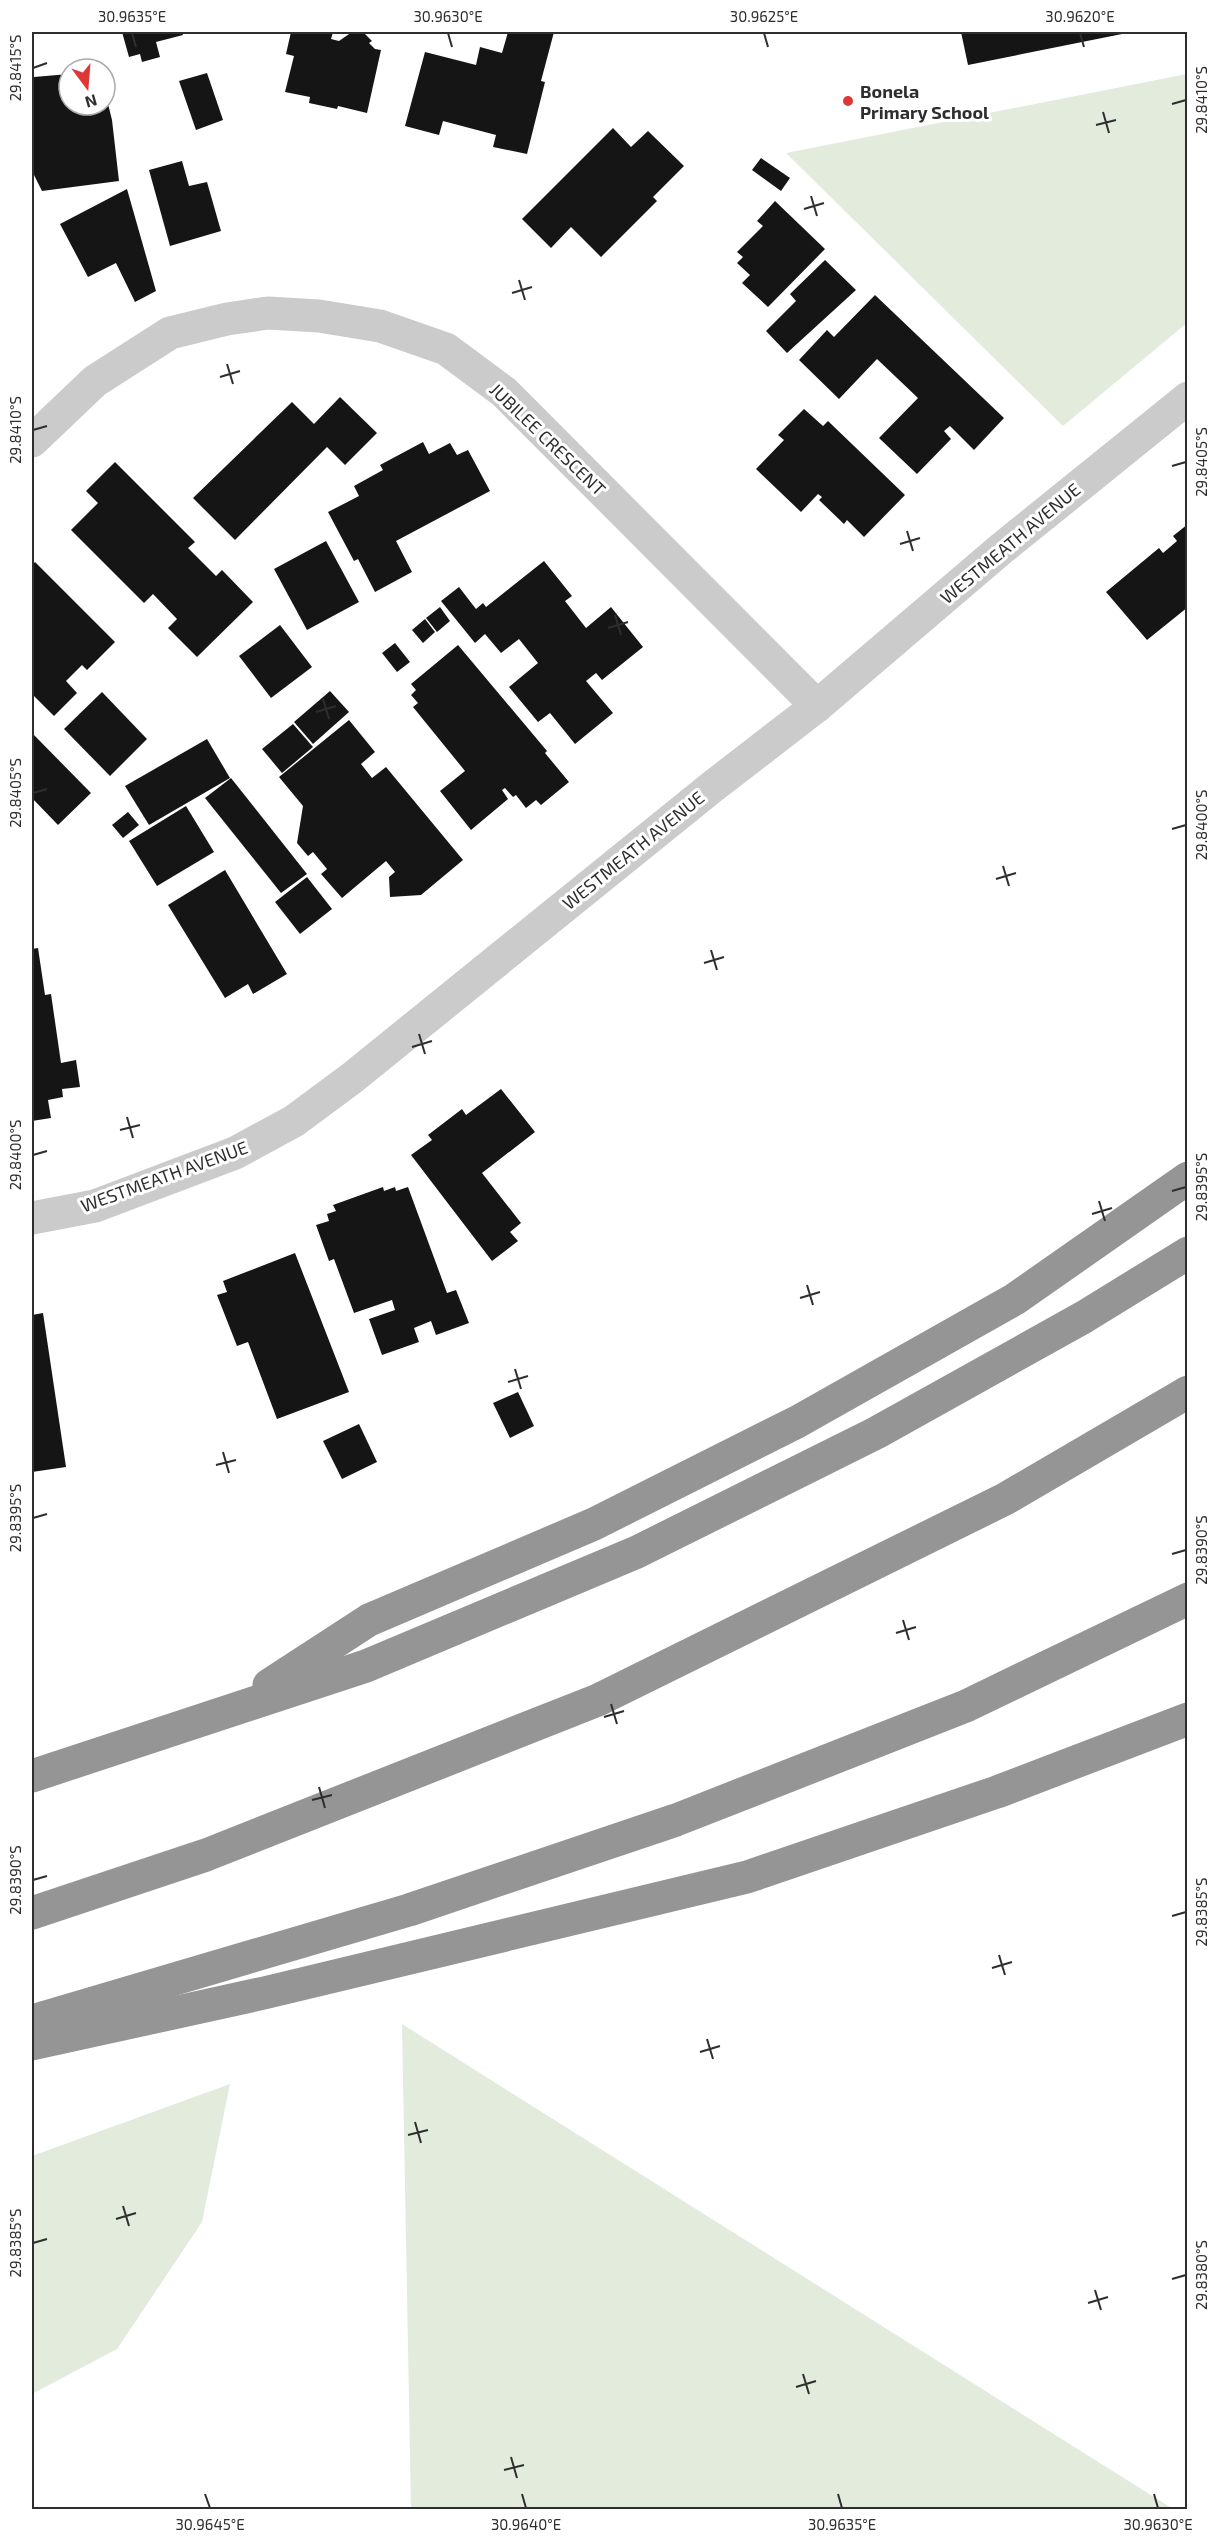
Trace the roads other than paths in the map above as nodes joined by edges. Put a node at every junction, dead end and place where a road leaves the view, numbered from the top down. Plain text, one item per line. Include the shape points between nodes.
1 (1188, 398) edge
2 (32, 441) edge
3 (817, 706) junction
4 (1188, 1178) edge
5 (32, 1218) edge
6 (1188, 1253) edge
7 (1188, 1392) edge
8 (1188, 1599) edge
9 (230, 1711) junction
10 (1188, 1719) edge
11 (32, 1776) edge
12 (32, 1913) edge
13 (32, 2021) edge
14 (32, 2044) edge

1 - 3 street, WESTMEATH AVENUE via 1001,549
2 - 3 street, JUBILEE CRESCENT via 95,381 170,333 268,314 320,316 380,326 446,350 504,392
3 - 5 street, WESTMEATH AVENUE via 294,1121 235,1153 95,1206
4 - 9 highway via 1016,1299 796,1422 594,1524 369,1620
6 - 9 highway via 1084,1317 876,1433 637,1552 366,1666
7 - 12 highway via 1005,1499 598,1700 206,1855
8 - 13 highway via 966,1706 675,1820 409,1910
9 - 11 highway
10 - 14 highway via 997,1792 747,1877 264,1993

